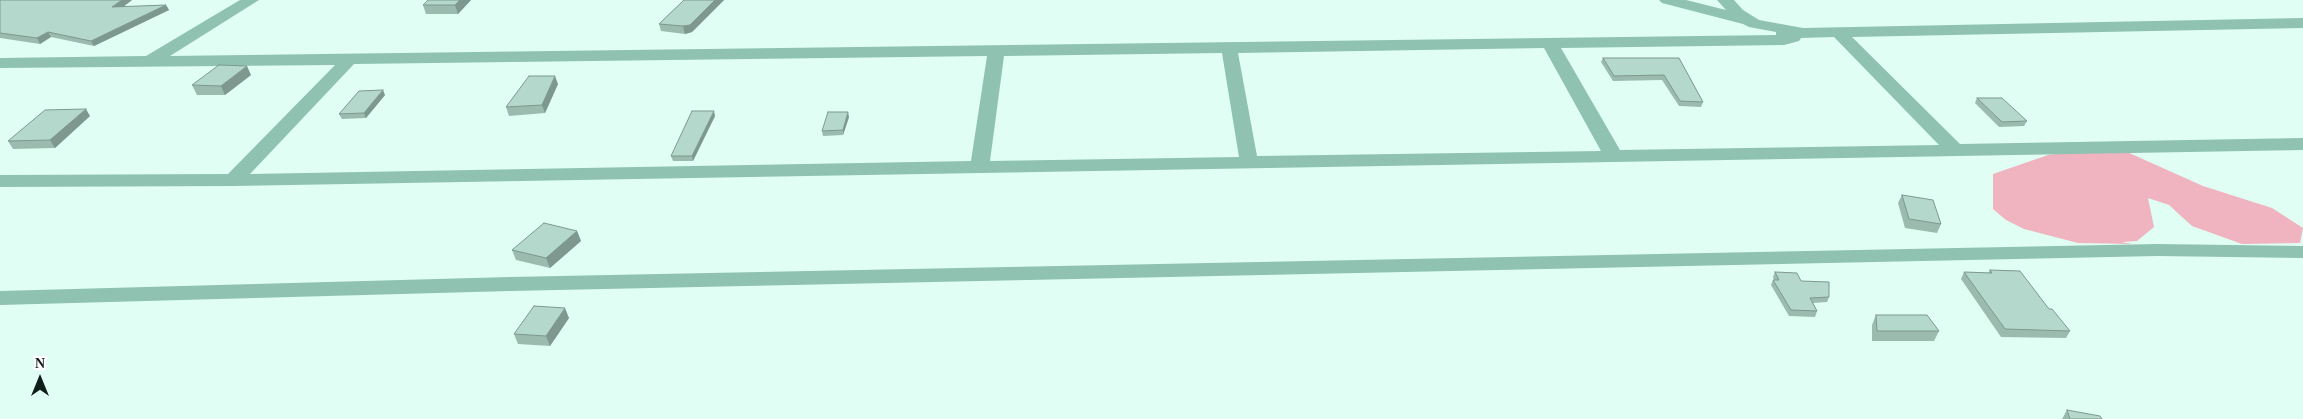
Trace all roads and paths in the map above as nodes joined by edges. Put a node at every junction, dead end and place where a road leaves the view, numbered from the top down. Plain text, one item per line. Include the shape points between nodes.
1 (251, 0) edge
2 (1667, 0) edge
3 (1725, 0) edge
4 (1746, 20) junction
5 (2303, 22) edge
6 (1838, 32) junction
7 (1795, 33) junction
8 (1815, 33) junction
9 (1550, 44) junction
10 (1229, 48) junction
11 (996, 52) junction
12 (640, 56) junction
13 (350, 59) junction
14 (150, 61) junction
15 (0, 63) edge
16 (2303, 144) edge
17 (1954, 150) junction
18 (1613, 156) junction
19 (1249, 162) junction
20 (980, 166) junction
21 (233, 180) junction
22 (0, 181) edge
23 (2303, 252) edge
24 (0, 298) edge

1 - 14 street
2 - 4 street
3 - 4 street
4 - 8 street
5 - 6 street
6 - 8 street
6 - 17 street
7 - 8 street
7 - 9 street via 1793,38 1784,40
7 - 12 street via 670,50
9 - 10 street
9 - 18 street
10 - 11 street
10 - 19 street
11 - 12 street
11 - 20 street
12 - 13 street
13 - 14 street
13 - 21 street
14 - 15 street
16 - 17 street
17 - 18 street
18 - 19 street
19 - 20 street
20 - 21 street
21 - 22 street
23 - 24 street via 2137,251 520,284

